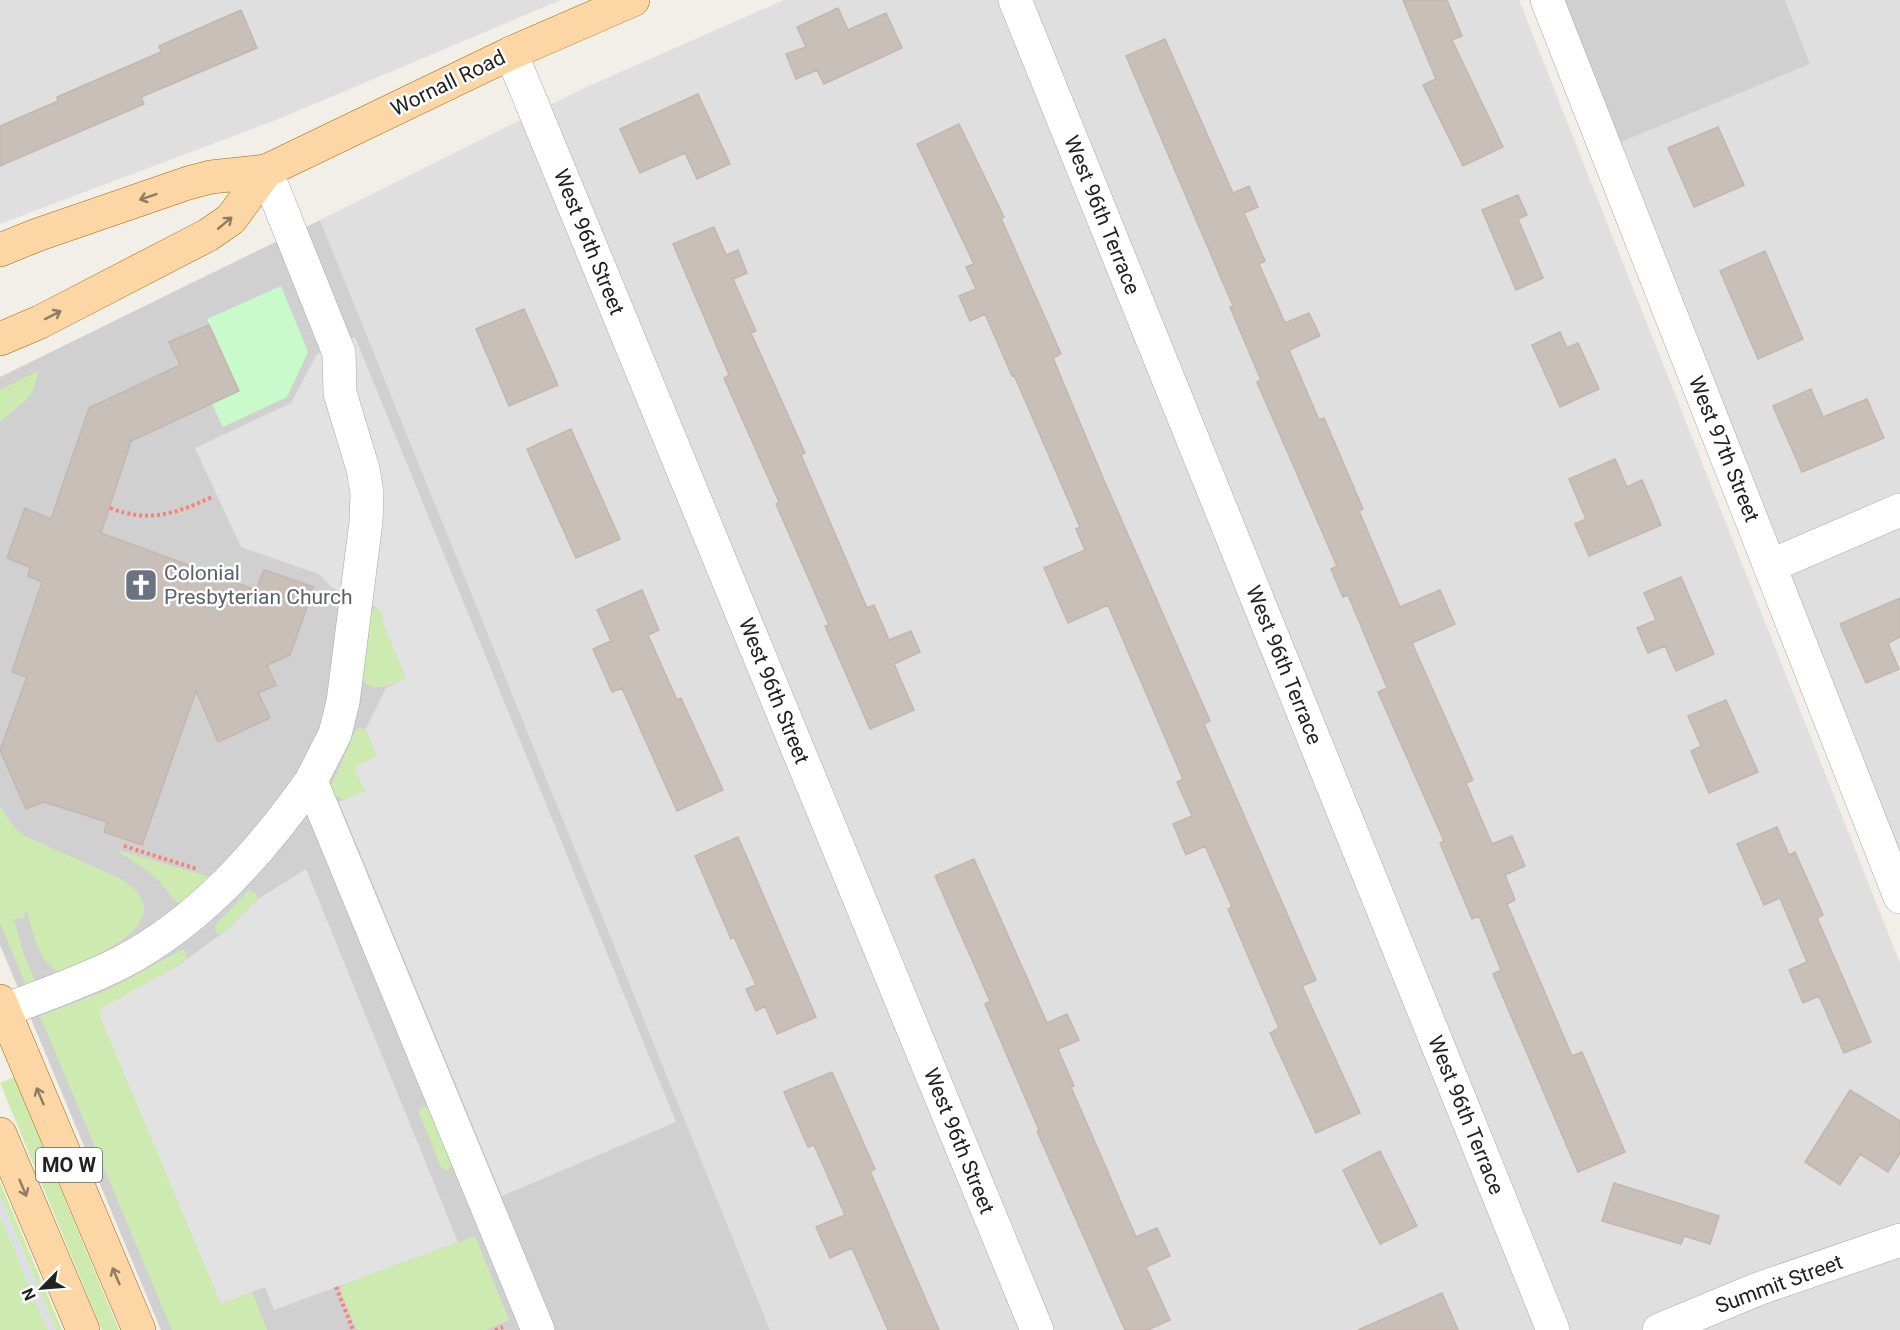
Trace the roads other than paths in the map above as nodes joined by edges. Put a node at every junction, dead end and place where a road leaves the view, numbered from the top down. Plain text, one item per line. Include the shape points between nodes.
1 (633, 0) edge
2 (1015, 0) edge
3 (1546, 0) edge
4 (511, 52) junction
5 (266, 171) junction
6 (0, 250) edge
7 (0, 339) edge
8 (1900, 510) edge
9 (1770, 566) junction
10 (311, 780) junction
11 (1900, 897) edge
12 (1, 1008) edge
13 (0, 1134) edge
14 (1900, 1240) edge
15 (83, 1330) edge
16 (139, 1330) edge
17 (538, 1330) edge
18 (1037, 1330) edge
19 (1553, 1330) edge
20 (1659, 1330) edge

1 - 4 main road, Wornall Road
2 - 19 street, West 96th Terrace
3 - 9 street, West 97th Street
4 - 5 main road, Wornall Road
4 - 18 street, West 96th Street
5 -> 6 main road, Wornall Road via 188,183
7 -> 5 main road, Wornall Road via 208,235 231,219
5 - 10 street via 339,353 340,393 367,493 343,702 335,734
8 - 9 street
9 - 11 street, West 97th Street
10 - 12 street via 251,860 153,944 99,973
10 - 17 street
16 -> 12 main road, MO W
13 -> 15 main road, MO W
14 - 20 street, Summit Street via 1758,1289

